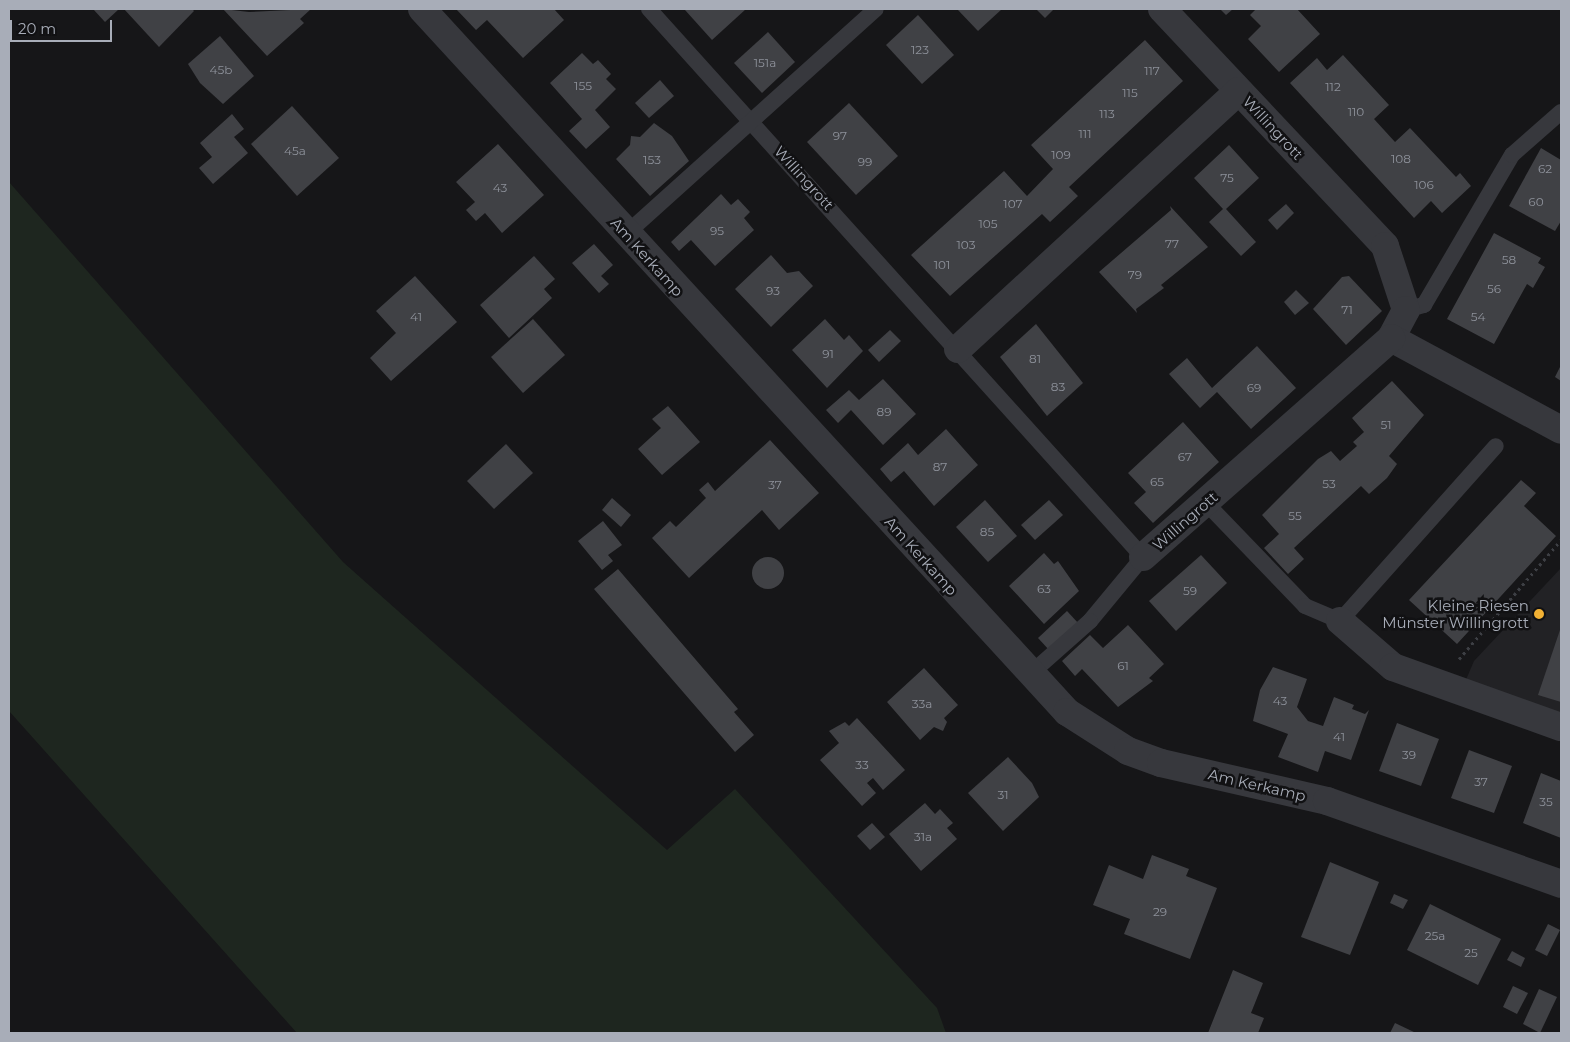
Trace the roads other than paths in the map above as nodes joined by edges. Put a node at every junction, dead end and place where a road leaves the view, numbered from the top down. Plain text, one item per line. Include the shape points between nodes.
1 (422, 9) edge
2 (649, 9) edge
3 (876, 9) edge
4 (1162, 9) edge
5 (1239, 91) junction
6 (1561, 112) edge
7 (754, 123) junction
8 (626, 234) junction
9 (1406, 310) junction
10 (1391, 338) junction
11 (958, 348) junction
12 (1561, 430) edge
13 (1496, 446) dead end
14 (1206, 503) junction
15 (1143, 557) junction
16 (1340, 621) junction
17 (1029, 675) junction
18 (1561, 727) edge
19 (1561, 884) edge

1 - 8 street, Am Kerkamp
2 - 7 lane, Willingrott
3 - 7 lane
4 - 5 street, Willingrott
5 - 9 street, Willingrott via 1384,246
5 - 11 street, Willingrott
6 - 9 lane via 1512,155 1424,305
7 - 8 lane
7 - 11 lane, Willingrott
8 - 17 street, Am Kerkamp
9 - 10 street, Willingrott
10 - 12 street
10 - 14 street, Willingrott
11 - 15 lane, Willingrott
13 - 16 lane
14 - 15 street, Willingrott
14 - 16 lane via 1305,606
15 - 17 lane via 1090,621
16 - 18 street via 1392,667
17 - 19 street, Am Kerkamp via 1067,712 1128,751 1161,763 1327,801

